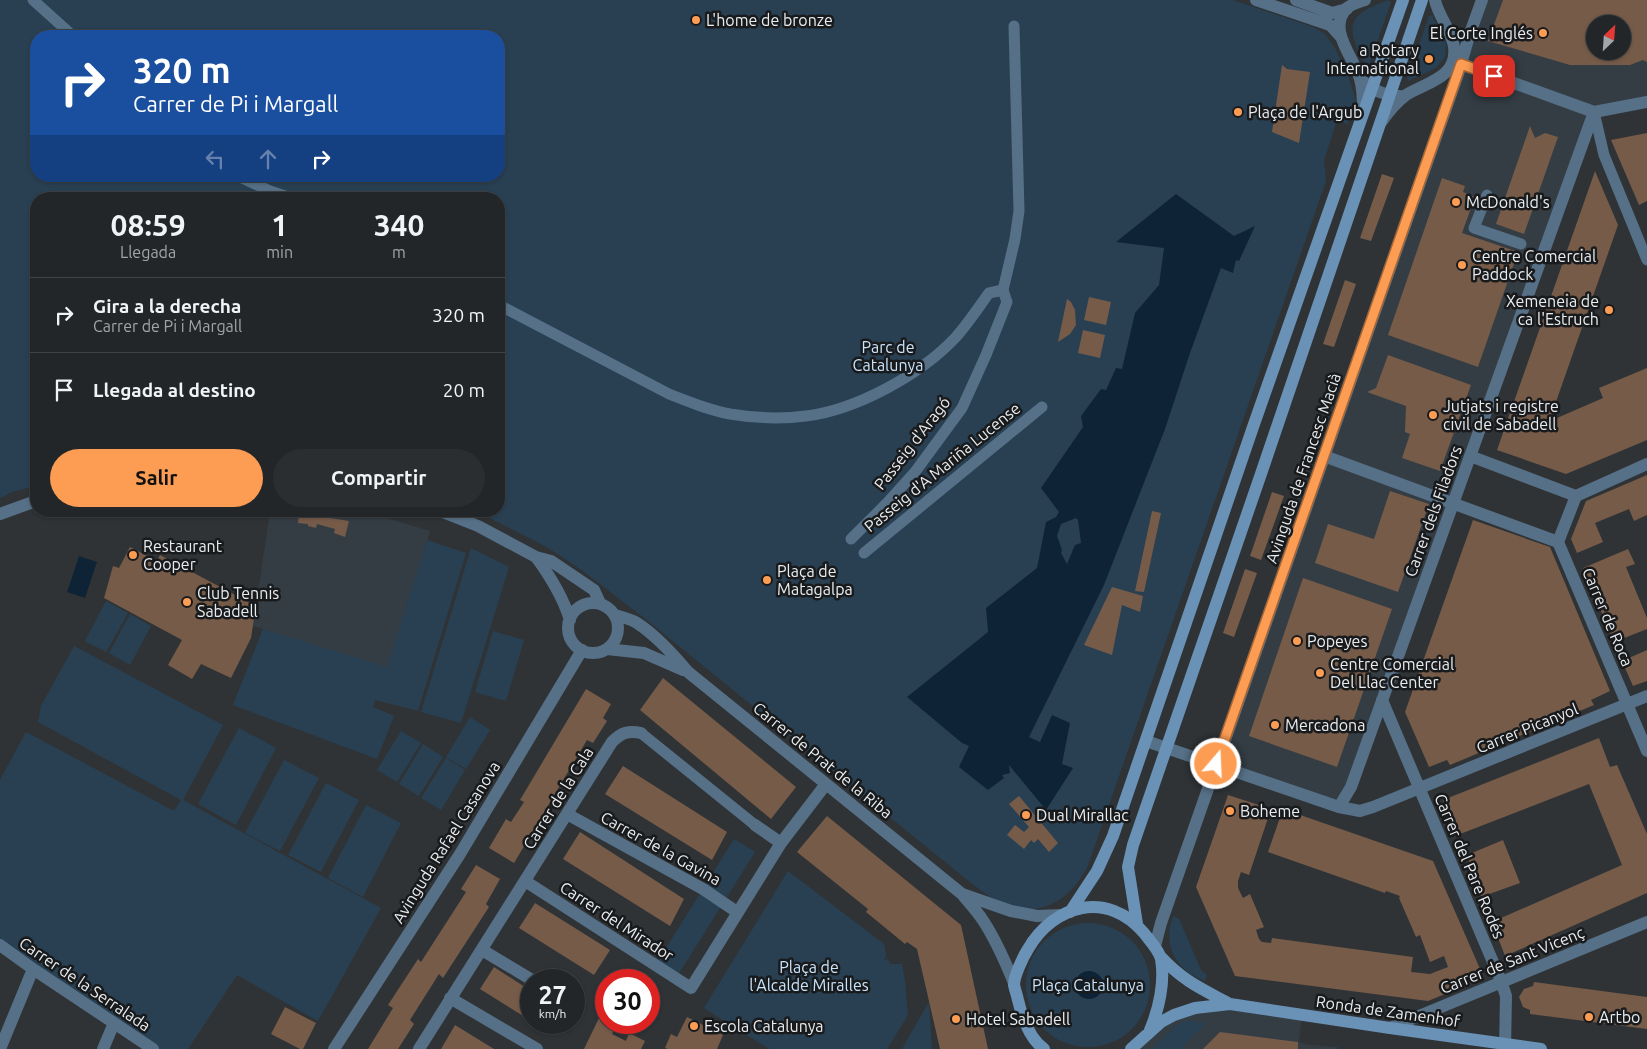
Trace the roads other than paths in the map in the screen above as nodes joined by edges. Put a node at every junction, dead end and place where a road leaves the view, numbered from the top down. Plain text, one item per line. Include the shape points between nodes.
1 (33, 0) edge
2 (1256, 0) edge
3 (1296, 0) edge
4 (1365, 0) edge
5 (1403, 0) edge
6 (1422, 0) edge
7 (1482, 0) edge
8 (1434, 2) edge
9 (1346, 9) junction
10 (1014, 26) dead end
11 (66, 30) edge
12 (1341, 37) junction
13 (1457, 62) junction
14 (1360, 79) junction
15 (1372, 88) junction
16 (1390, 95) junction
17 (1406, 95) junction
18 (1647, 102) edge
19 (1594, 112) junction
20 (1363, 114) junction
21 (1380, 123) junction
22 (250, 182) edge
23 (275, 192) edge
24 (1487, 194) dead end
25 (1521, 244) dead end
26 (1647, 260) edge
27 (1003, 290) junction
28 (505, 308) edge
29 (1042, 407) dead end
30 (1324, 456) junction
31 (1470, 456) junction
32 (1647, 464) edge
33 (1576, 496) junction
34 (30, 503) edge
35 (1453, 504) junction
36 (0, 514) edge
37 (455, 517) edge
38 (851, 539) dead end
39 (1558, 542) junction
40 (864, 553) dead end
41 (536, 557) junction
42 (600, 604) junction
43 (615, 615) junction
44 (570, 620) junction
45 (606, 649) junction
46 (582, 650) junction
47 (688, 672) junction
48 (1647, 696) edge
49 (1382, 700) junction
50 (1627, 705) junction
51 (641, 732) joint
52 (1146, 741) junction
53 (1167, 748) junction
54 (1647, 751) edge
55 (1216, 764) junction
56 (826, 784) junction
57 (1419, 788) junction
58 (1339, 807) junction
59 (567, 814) junction
60 (756, 825) joint
61 (781, 843) junction
62 (525, 881) junction
63 (962, 894) junction
64 (737, 912) junction
65 (1066, 914) junction
66 (1647, 922) edge
67 (1137, 924) junction
68 (0, 945) edge
69 (482, 950) junction
70 (1158, 952) junction
71 (33, 969) junction
72 (520, 973) edge
73 (1502, 981) junction
74 (1014, 983) junction
75 (450, 998) junction
76 (1230, 1004) junction
77 (114, 1023) junction
78 (1390, 1028) junction
79 (1149, 1032) junction
80 (1039, 1047) edge
81 (1505, 1047) edge
82 (0, 1048) edge
83 (103, 1049) edge
84 (153, 1049) edge
85 (334, 1049) edge
86 (418, 1049) edge
87 (537, 1049) edge
88 (1131, 1049) edge
89 (1541, 1049) edge

1 - 11 street
2 - 12 street via 1330,25
3 - 9 street via 1332,13
4 - 9 street
5 - 15 main road, Avinguda de Francesc Macià
6 - 16 main road, Avinguda de Francesc Macià
7 - 13 street, Avinguda de Francesc Macià
8 - 13 street, Avinguda de Francesc Macià via 1454,46
9 - 12 street via 1341,18
10 - 27 street via 1019,211
12 - 14 street, Avinguda de Francesc Macià
13 - 17 street, Avinguda de Francesc Macià via 1444,76
13 - 19 street
13 - 30 street, Avinguda de Francesc Macià
14 - 15 street, Avinguda de Francesc Macià
14 - 20 street, Avinguda de Francesc Macià
15 - 16 street, Avinguda de Francesc Macià
15 - 20 main road, Avinguda de Francesc Macià
16 - 17 street, Avinguda de Francesc Macià
16 - 21 main road, Avinguda de Francesc Macià
17 - 21 street, Avinguda de Francesc Macià
18 - 19 street
19 - 26 street via 1604,155
19 - 31 street, Carrer dels Filadors
20 - 52 main road, Avinguda de Francesc Macià
21 - 53 main road, Avinguda de Francesc Macià
22 - 23 street
24 - 25 street via 1474,228
27 - 28 street via 989,293 956,338 894,384 869,397 806,416 730,414 695,405
27 - 38 street, Passeig d'Aragó via 1007,302 962,408 915,472
29 - 40 street, Passeig d'A Mariña Lucense
30 - 35 street
30 - 55 street, Avinguda de Francesc Macià
31 - 33 street
31 - 35 street, Carrer dels Filadors
32 - 33 street
33 - 39 street
34 - 36 street
35 - 39 street
35 - 49 street, Carrer dels Filadors
37 - 41 street
39 - 50 street, Carrer de Roca
41 - 42 street via 552,561 594,590
41 - 44 street via 565,603
42 - 43 street
42 - 44 street via 579,607
43 - 45 street via 618,630
43 - 47 street, Carrer de Prat de la Riba via 642,626 663,643
44 - 46 street via 569,633
45 - 46 street via 598,652
45 - 47 street, Carrer de Prat de la Riba via 644,653
46 - 85 street, Avinguda Rafael Casanova via 460,854
47 - 56 street, Carrer de Prat de la Riba
48 - 50 street, Carrer Picanyol
49 - 57 street, Carrer del Pare Rodés
49 - 58 street, Carrer dels Filadors via 1351,787
50 - 54 street, Carrer de Roca
50 - 57 street, Carrer Picanyol
51 - 59 street, Carrer de la Cala via 626,732 612,742
51 - 60 street, Carrer de la Cala
52 - 53 street, Carrer del Pare Rodés
52 - 65 main road, Avinguda de Francesc Macià via 1104,859
53 - 55 street, Carrer del Pare Rodés
53 - 67 main road, Avinguda de Francesc Macià via 1128,867
55 - 58 street, Carrer del Pare Rodés
55 - 70 street, Avinguda de Francesc Macià via 1160,923
56 - 61 street
56 - 63 street, Carrer de Prat de la Riba
57 - 58 street, Carrer del Pare Rodés via 1360,811
57 - 73 street, Carrer del Pare Rodés
59 - 62 street, Carrer de la Cala
59 - 64 street, Carrer de la Gavina via 704,889
60 - 61 street, Carrer de la Cala
61 - 64 street
62 - 64 street, Carrer del Mirador via 690,988
62 - 69 street, Carrer de la Cala
63 - 65 street via 1011,911 1037,916
63 - 74 street via 982,919
65 - 67 main road via 1094,906 1107,908
65 - 74 main road via 1054,919 1034,938
66 - 73 street, Carrer de Sant Vicenç
67 - 70 main road, Ronda de Zamenhof
68 - 71 street, Carrer de la Serralada
69 - 72 street
69 - 75 street, Carrer de la Cala
70 - 76 main road, Ronda de Zamenhof via 1176,973
70 - 79 main road via 1161,984
71 - 77 street, Carrer de la Serralada
71 - 82 street
73 - 78 street, Carrer de Sant Vicenç
73 - 81 street, Carrer del Pare Rodés via 1506,996
74 - 80 main road via 1019,1004
75 - 86 street, Carrer de la Cala
75 - 87 street
76 - 78 main road, Ronda de Zamenhof
76 - 79 main road, Ronda de Zamenhof via 1195,1008 1174,1015
77 - 83 street
77 - 84 street, Carrer de la Serralada
78 - 81 main road, Ronda de Zamenhof
79 - 88 main road, Ronda de Zamenhof
81 - 89 main road, Ronda de Zamenhof

